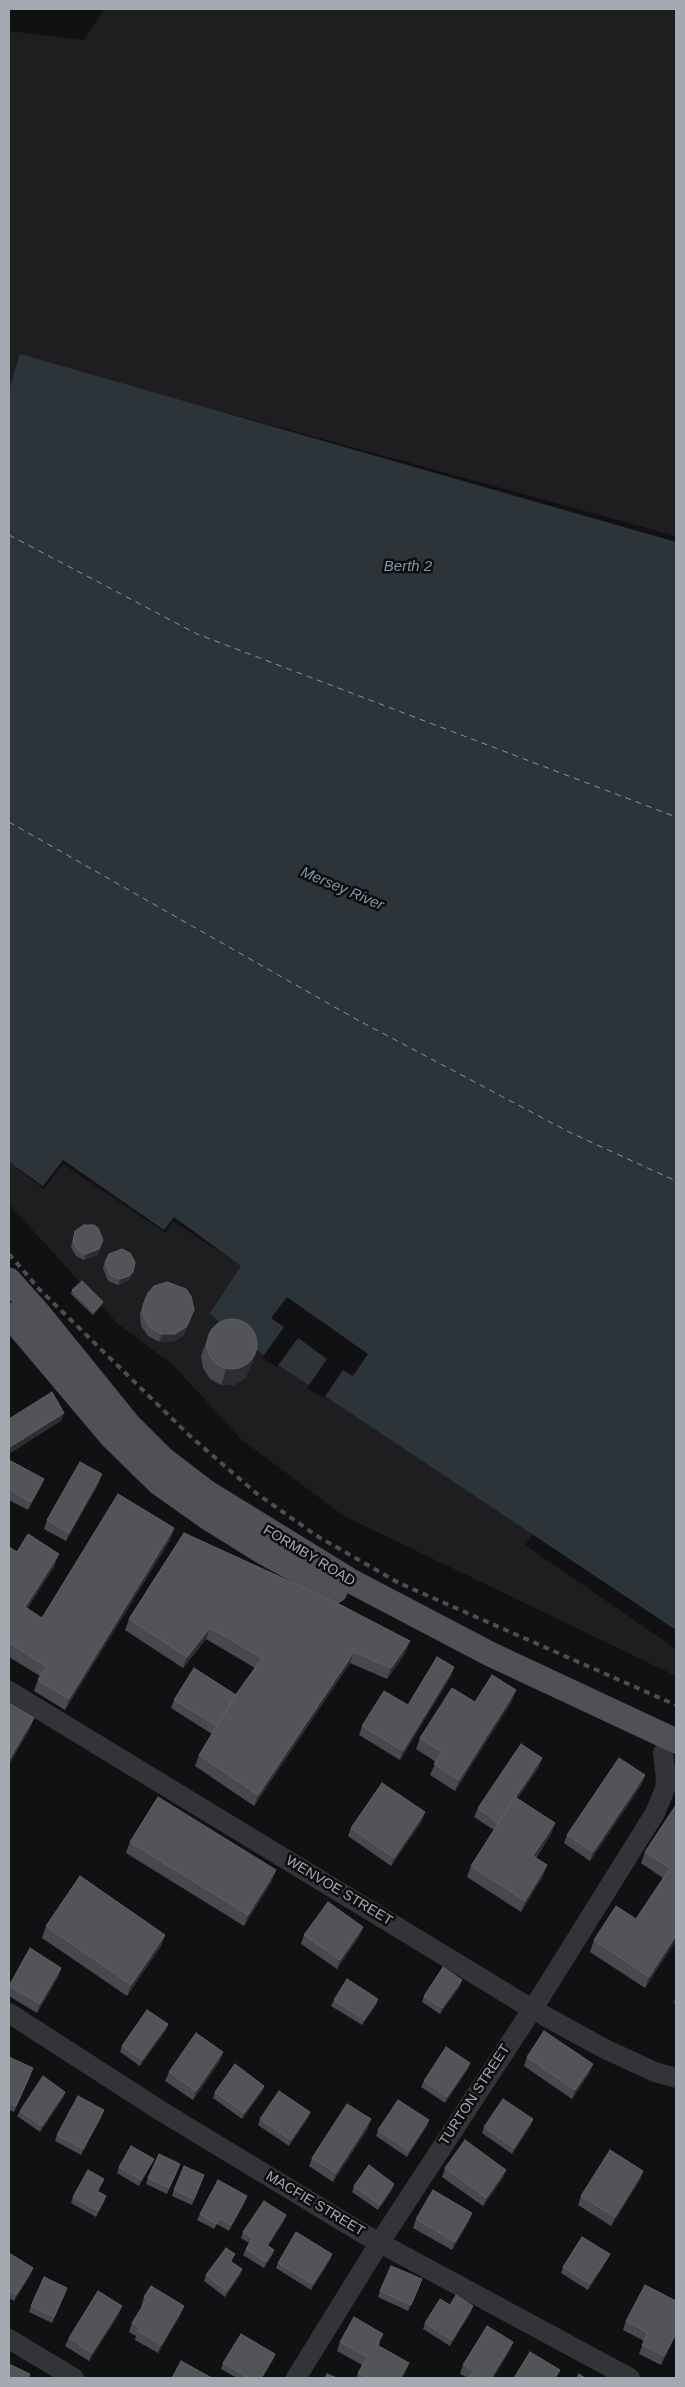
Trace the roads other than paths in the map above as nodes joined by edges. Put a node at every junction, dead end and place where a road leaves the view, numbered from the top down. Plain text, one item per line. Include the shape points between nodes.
1 (9, 1280) edge
2 (9, 1315) edge
3 (9, 1691) edge
4 (672, 1751) edge
5 (676, 1787) edge
6 (655, 1813) junction
7 (532, 2008) junction
8 (9, 2013) edge
9 (676, 2078) edge
10 (380, 2242) junction
11 (9, 2339) edge
12 (74, 2378) edge
13 (296, 2378) edge
14 (630, 2378) edge

1 - 4 main road, FORMBY ROAD via 129,1425 163,1459 206,1492 349,1580
2 - 4 main road, FORMBY ROAD via 131,1458 159,1483 210,1519 263,1552 392,1621 591,1721
3 - 7 street, WENVOE STREET
4 - 6 street, TURTON STREET via 665,1789
5 - 6 street, TURTON STREET
6 - 7 street, TURTON STREET
7 - 9 street, WENVOE STREET via 604,2049 654,2072
7 - 10 street, TURTON STREET
8 - 10 street, MACFIE STREET via 161,2111
10 - 13 street, TURTON STREET
10 - 14 street, MACFIE STREET
11 - 12 street

